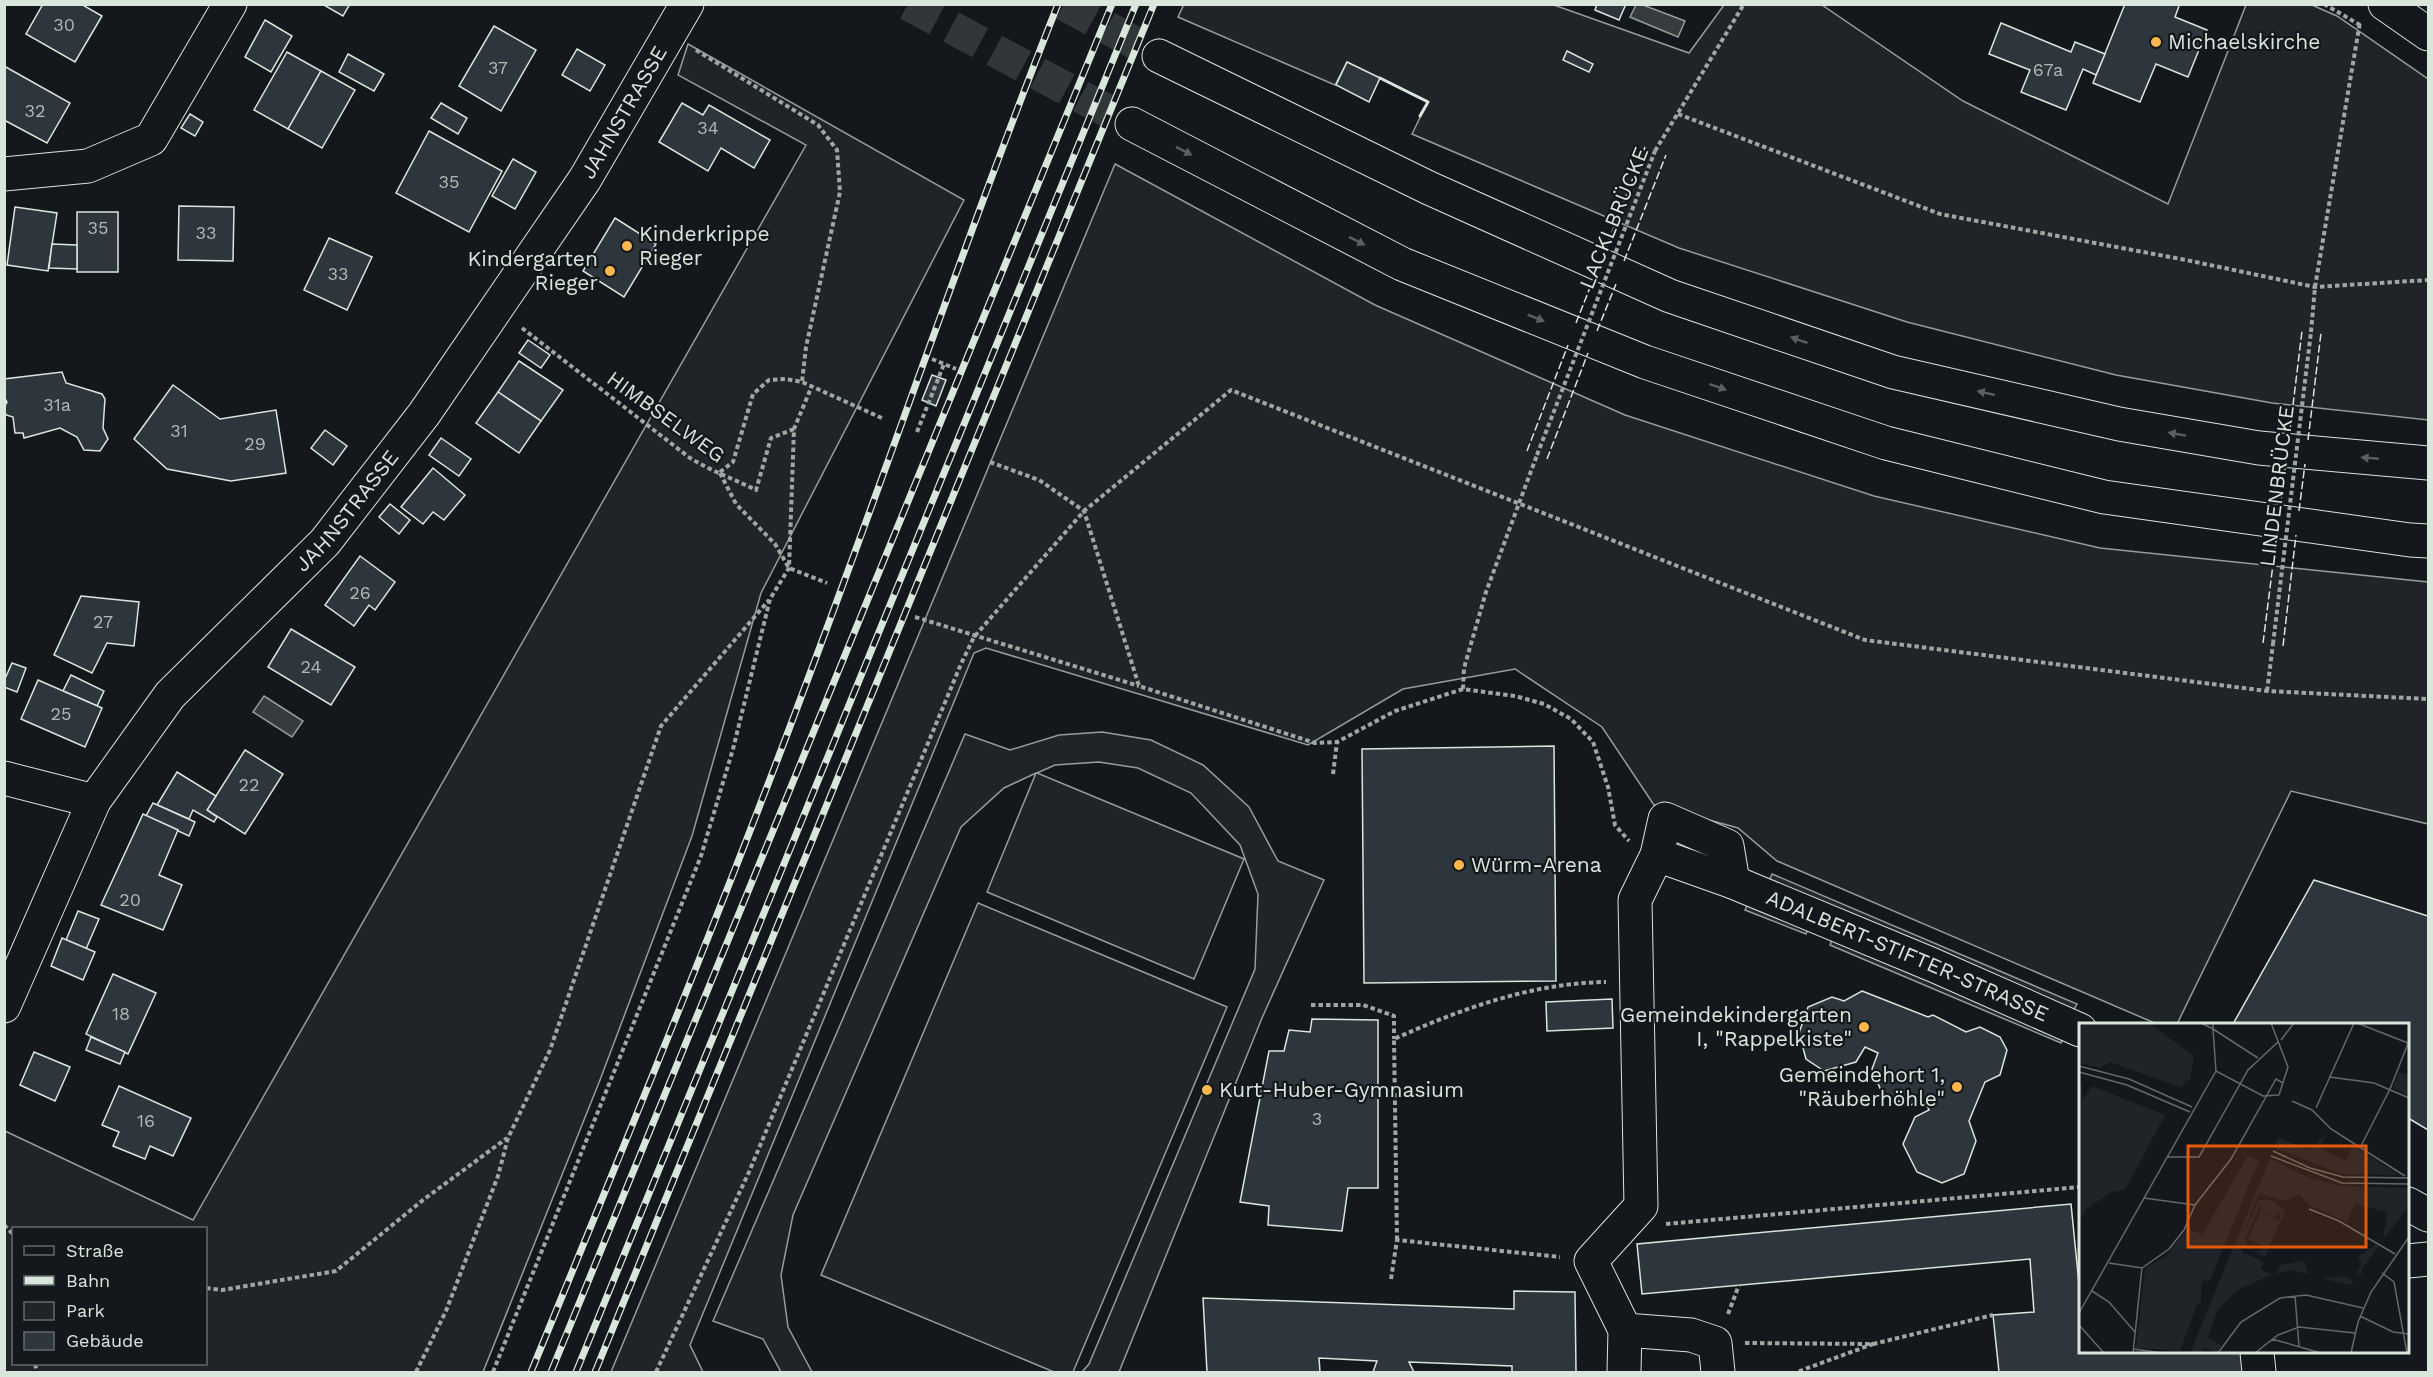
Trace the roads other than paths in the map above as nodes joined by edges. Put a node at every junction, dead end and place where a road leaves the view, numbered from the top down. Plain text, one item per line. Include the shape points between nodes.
1 (230, 4) edge
2 (687, 4) edge
3 (2385, 4) edge
4 (2428, 34) edge
5 (1159, 56) tunnel mouth
6 (1132, 124) tunnel mouth
7 (4, 174) edge
8 (2428, 463) edge
9 (2428, 541) edge
10 (4, 778) edge
11 (94, 801) junction
12 (4, 1006) edge
13 (2079, 1030) edge
14 (2409, 1205) edge
15 (2428, 1215) edge
16 (2428, 1259) edge
17 (2409, 1261) edge
18 (1625, 1330) junction
19 (2257, 1353) edge
20 (1717, 1358) edge
21 (1624, 1372) edge
22 (2259, 1372) edge

1 - 7 main road via 152,139 88,166
2 - 11 main road, JAHNSTRASSE via 585,179 424,414 325,542 170,694
3 - 4 main road
8 -> 5 main road via 2259,448 2119,424 1893,372 1670,296 1429,188
6 -> 9 main road via 1402,264 1645,362 1886,443 2104,497
10 - 11 main road
11 - 12 main road, JAHNSTRASSE
13 - 18 main road, ADALBERT-STIFTER-STRASSE via 1933,964 1733,882 1727,846 1665,819 1657,855 1635,900 1641,1206 1591,1261
14 - 15 main road
16 - 17 main road
18 - 20 main road via 1691,1335
18 - 21 main road
19 - 22 main road

